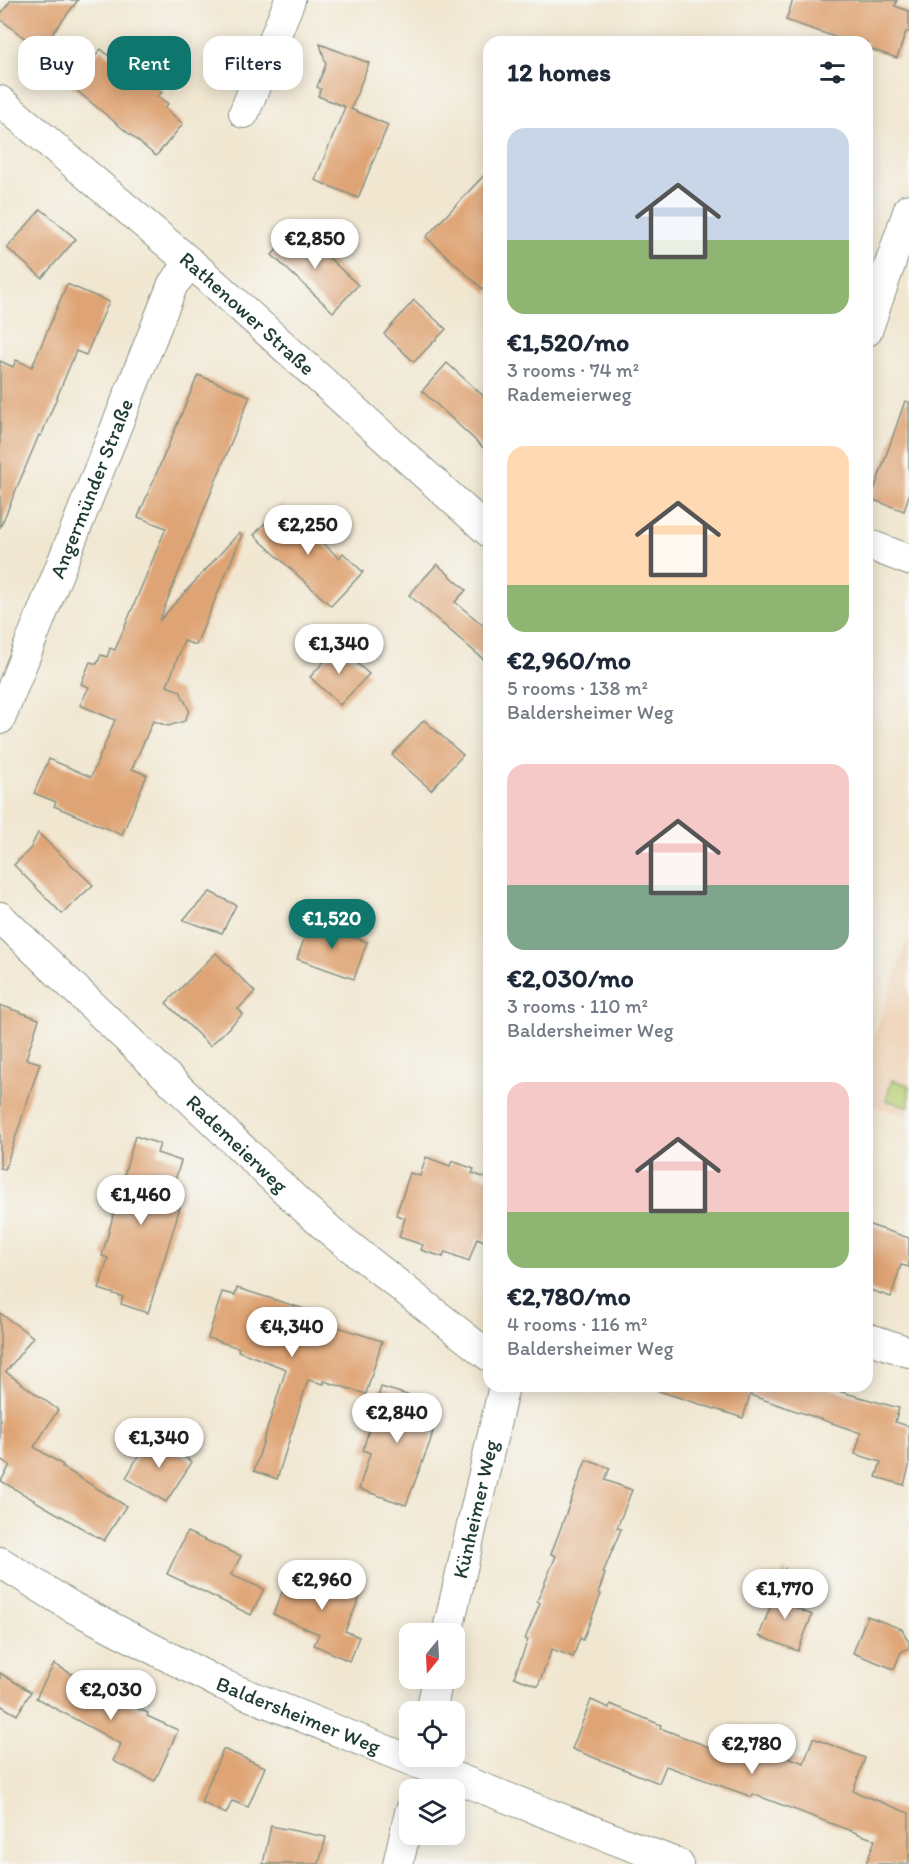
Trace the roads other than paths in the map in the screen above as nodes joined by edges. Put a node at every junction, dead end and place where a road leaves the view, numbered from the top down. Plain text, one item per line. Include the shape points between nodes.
1 (290, 0) edge
2 (0, 100) edge
3 (244, 113) dead end
4 (909, 209) edge
5 (191, 263) junction
6 (873, 313) edge
7 (483, 526) edge
8 (873, 546) edge
9 (909, 560) edge
10 (0, 719) edge
11 (0, 916) edge
12 (873, 1340) edge
13 (483, 1351) edge
14 (909, 1352) edge
15 (503, 1392) edge
16 (0, 1562) edge
17 (450, 1623) edge
18 (418, 1770) edge
19 (402, 1845) edge
20 (398, 1864) edge
21 (678, 1864) edge

1 - 3 street
2 - 5 street, Rathenower Straße
4 - 6 street
5 - 7 street, Rathenower Straße
5 - 10 street, Angermünder Straße via 173,284
8 - 9 street
11 - 13 street, Rademeierweg via 302,1206
12 - 14 street
15 - 17 street, Künheimer Weg
16 - 18 street, Baldersheimer Weg via 72,1607 221,1684
18 - 21 street, Baldersheimer Weg
19 - 20 street

